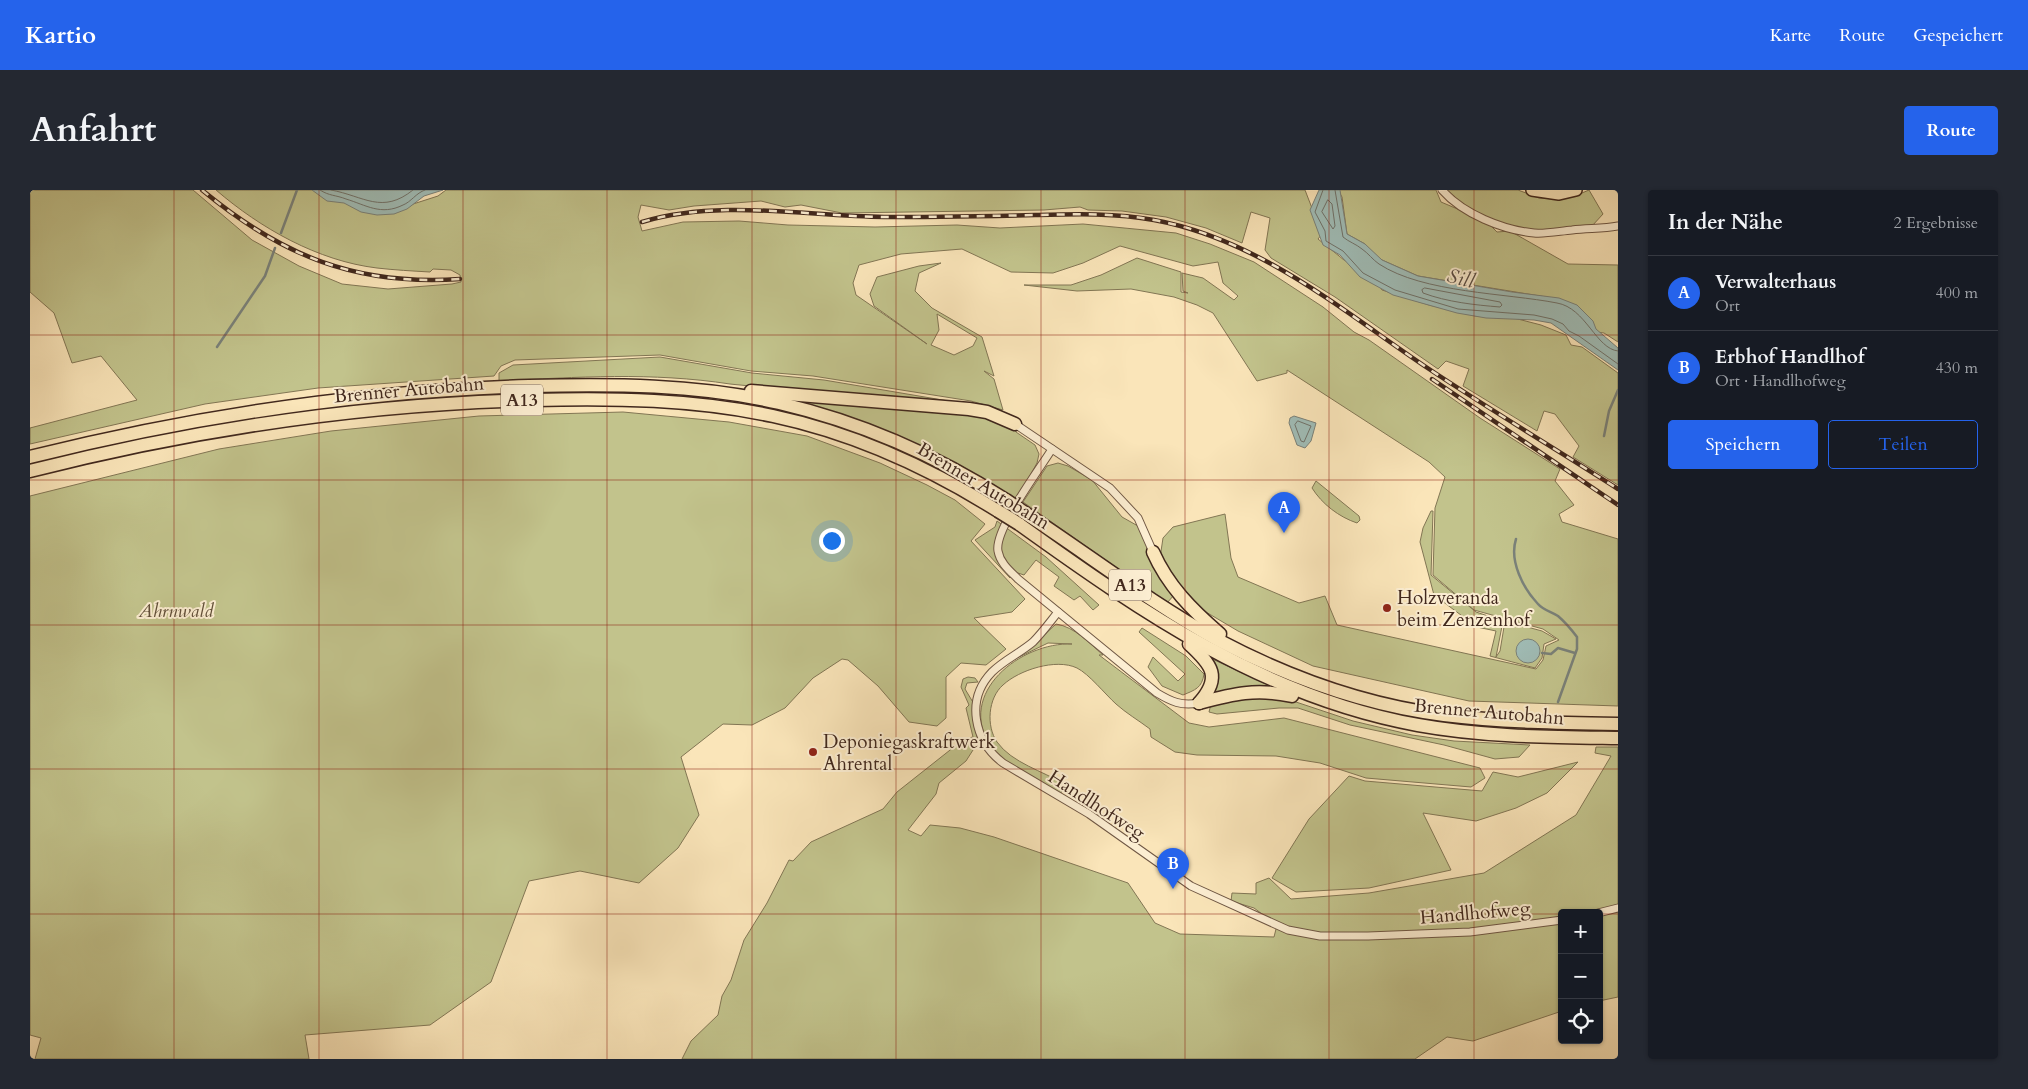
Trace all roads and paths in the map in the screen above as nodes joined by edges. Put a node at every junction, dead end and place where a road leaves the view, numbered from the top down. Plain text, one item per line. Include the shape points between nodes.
1 (1442, 190) edge
2 (1532, 190) edge
3 (1576, 190) edge
4 (1618, 226) edge
5 (704, 391) junction
6 (1015, 424) joint
7 (1052, 449) junction
8 (30, 457) edge
9 (30, 471) edge
10 (1153, 552) joint
11 (1058, 612) junction
12 (1176, 631) junction
13 (1239, 650) junction
14 (1199, 703) junction
15 (1343, 707) junction
16 (1618, 724) edge
17 (1618, 738) edge
18 (1618, 908) edge
19 (1603, 912) edge
20 (1558, 921) edge

1 - 4 street via 1448,197 1488,220 1516,230 1537,233
2 - 3 main road via 1559,194
5 - 6 highway via 744,390 970,409 987,412
5 - 8 highway, Brenner Autobahn / A13 via 657,386 555,386 366,396 186,422
5 - 13 highway, Brenner Autobahn / A13, bridge via 786,405 867,429 926,455 1006,500 1160,604
6 - 7 street
7 - 10 street via 1103,482 1138,518
7 - 11 street via 1002,527 998,544 1000,557 1007,568
9 - 12 highway, Brenner Autobahn / A13, bridge via 204,433 338,414 502,400 652,400 745,410 842,435 909,462 960,488 1019,524
10 - 13 highway via 1167,580 1187,604
11 - 14 street via 1157,693 1172,702 1185,705
11 - 20 street, Handlhofweg via 1034,640 996,668 986,680 976,710 981,738 1003,763 1089,814 1191,886 1280,927 1320,936 1470,932
12 - 14 highway via 1212,671 1211,687
12 - 15 highway, Brenner Autobahn / A13 via 1262,677
13 - 16 highway, Brenner Autobahn / A13 via 1300,678 1389,705 1444,715
14 - 15 highway via 1236,693 1262,691
15 - 17 highway, Brenner Autobahn / A13 via 1426,726 1522,736
18 - 19 street

